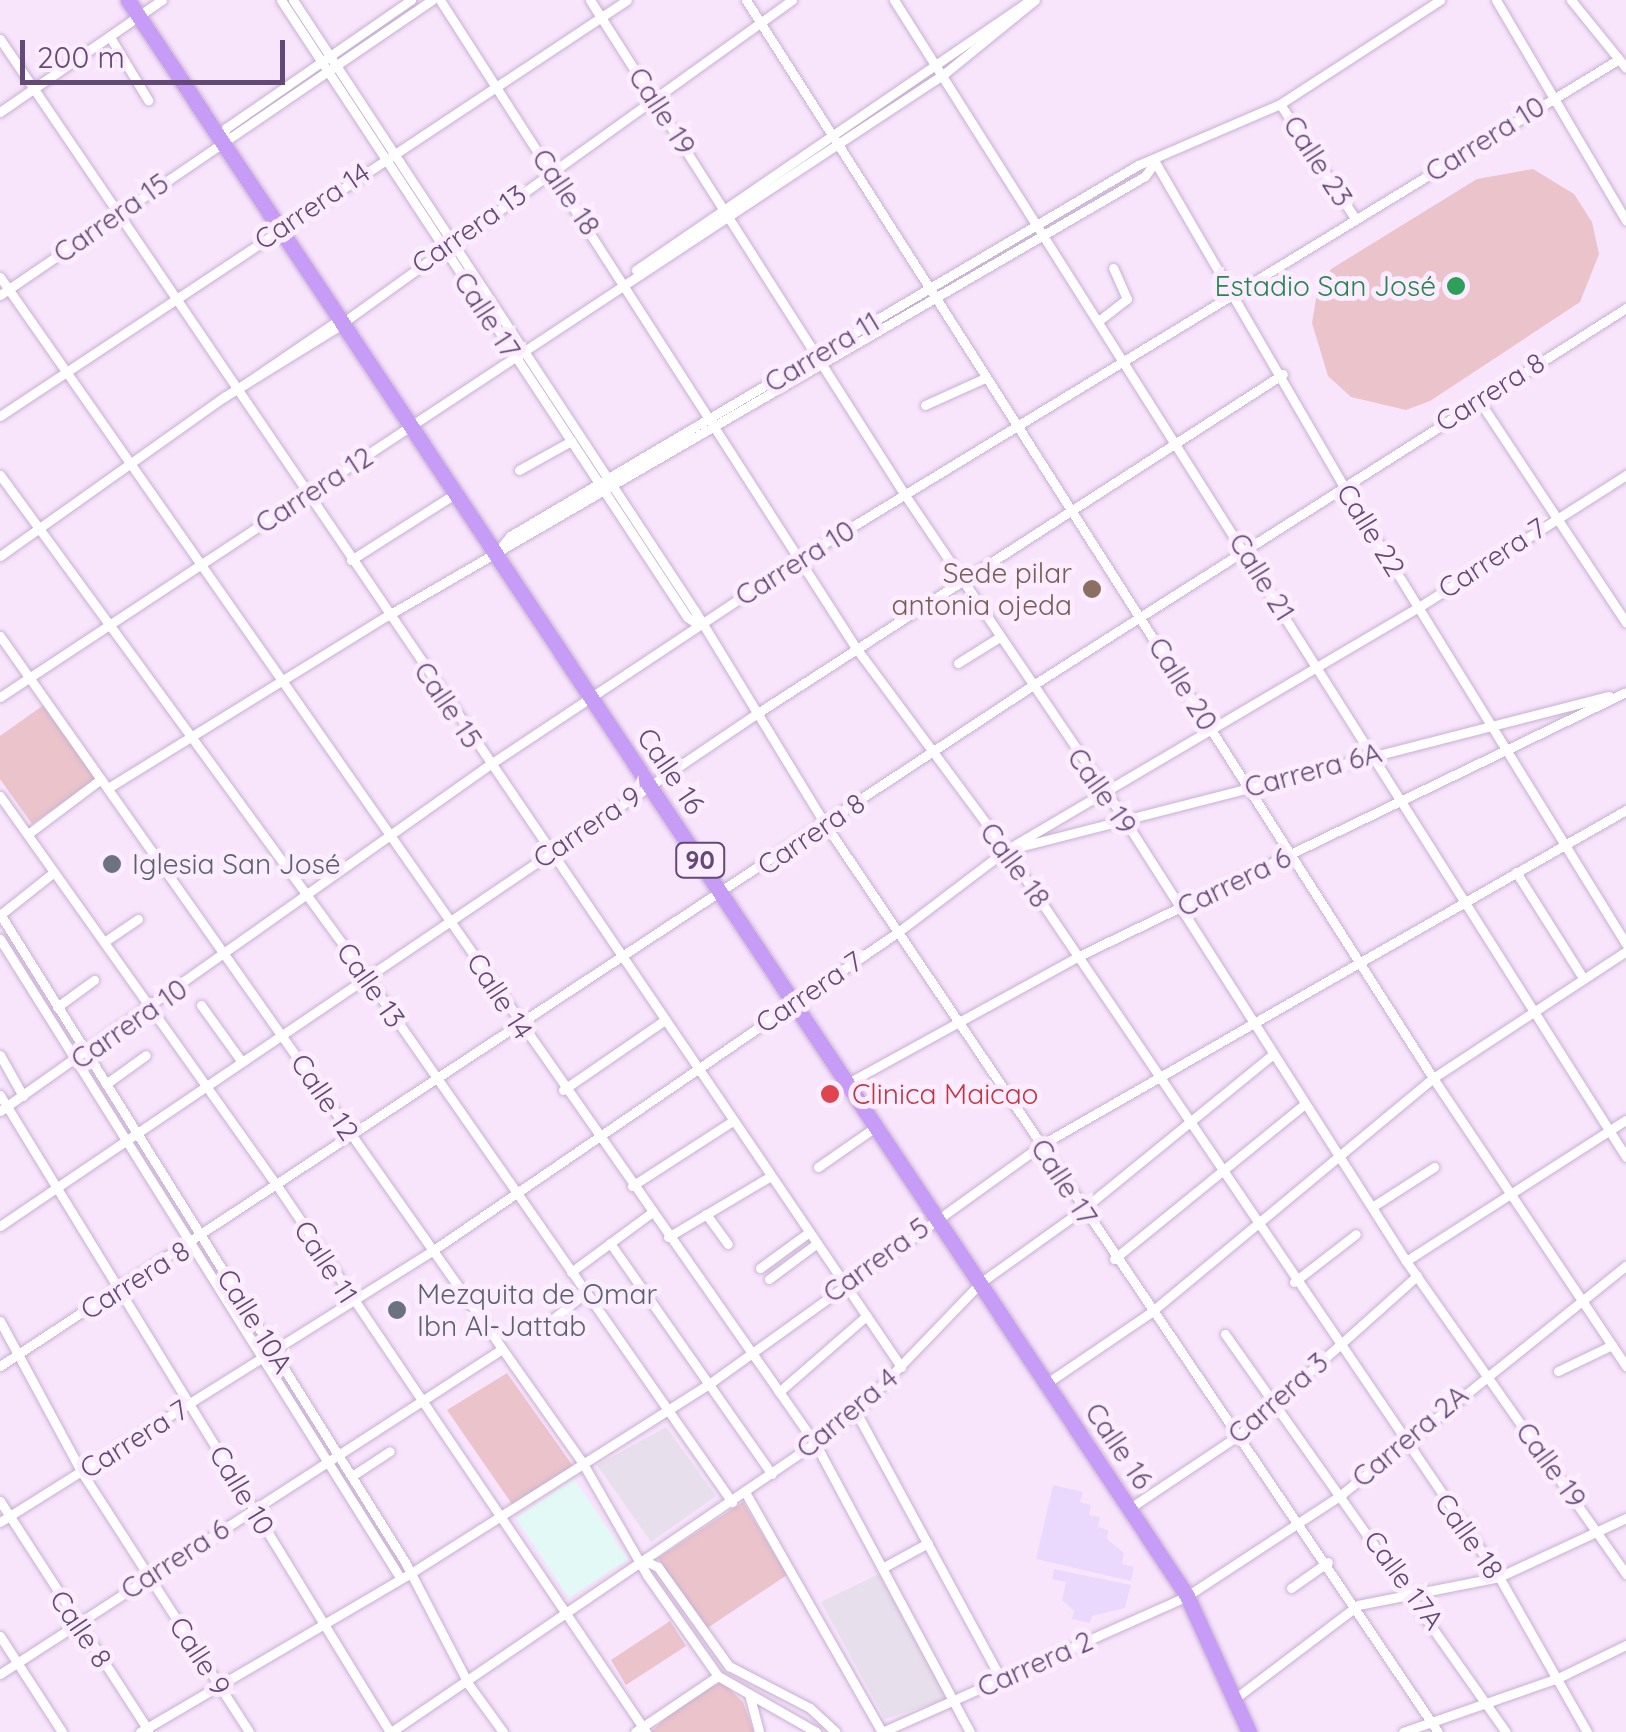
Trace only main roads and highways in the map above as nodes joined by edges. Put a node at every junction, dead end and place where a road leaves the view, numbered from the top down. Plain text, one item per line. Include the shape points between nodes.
1 (128, 0) edge
2 (1248, 1732) edge

1 - 2 highway, Calle 16 / 90 via 1187,1596

